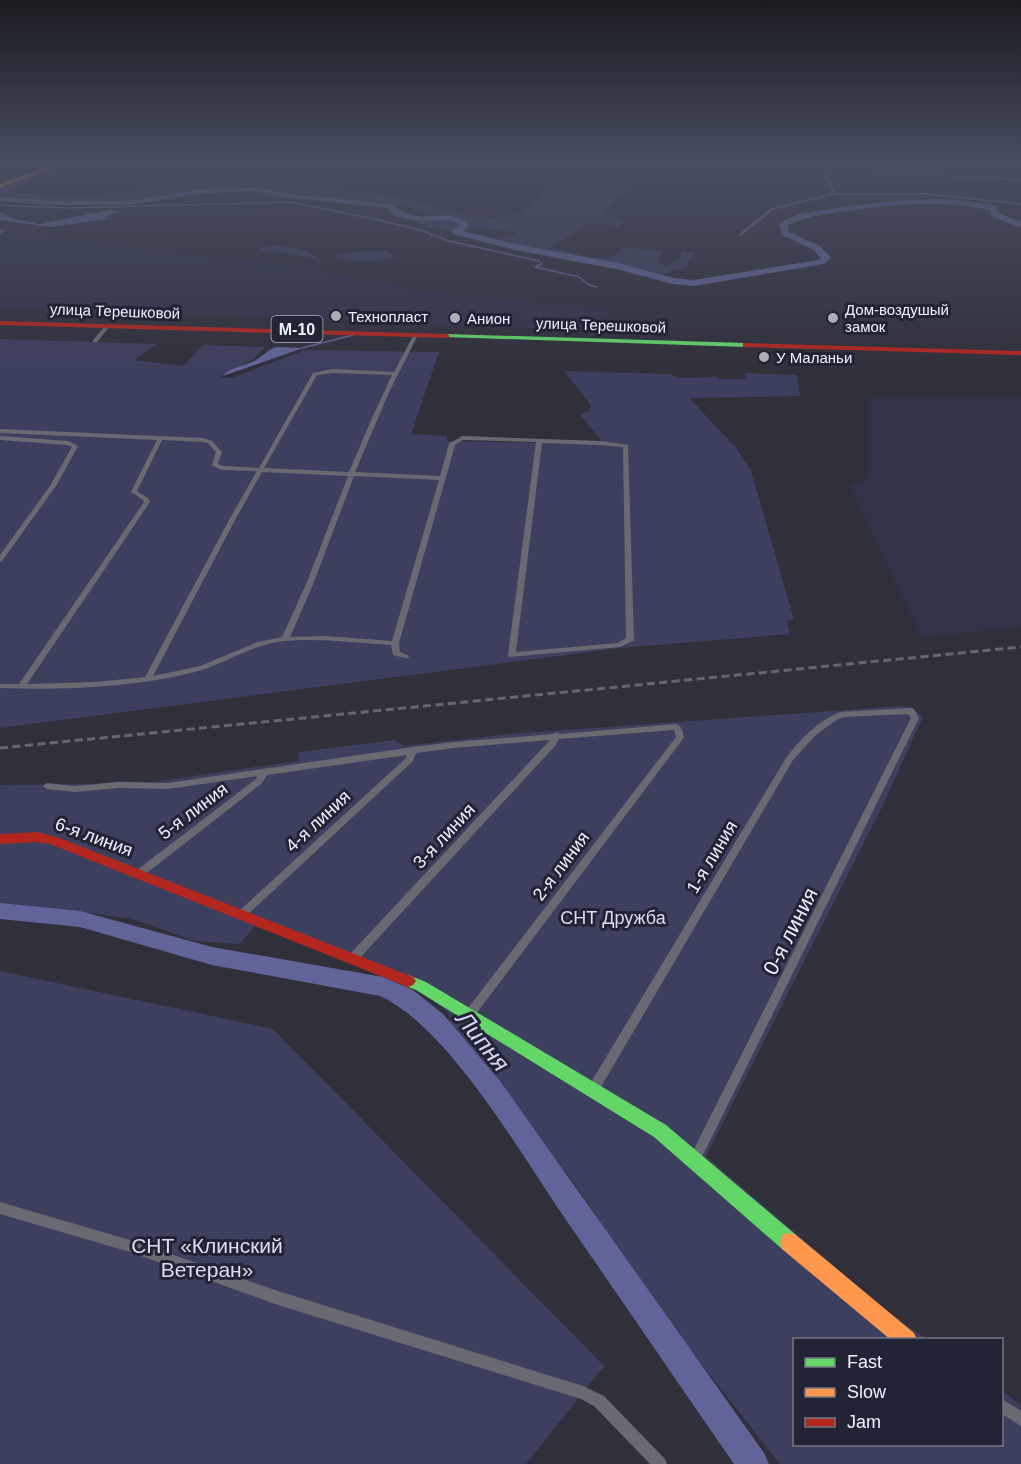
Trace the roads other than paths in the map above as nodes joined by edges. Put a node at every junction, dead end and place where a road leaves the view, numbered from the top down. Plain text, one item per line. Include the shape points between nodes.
1 (743, 232) edge
2 (740, 235) dead end
3 (0, 321) edge
4 (108, 326) junction
5 (416, 335) junction
6 (95, 341) dead end
7 (1021, 352) edge
8 (393, 373) junction
9 (0, 431) edge
10 (3, 439) edge
11 (160, 439) junction
12 (539, 441) junction
13 (0, 446) edge
14 (262, 468) junction
15 (351, 474) junction
16 (442, 478) junction
17 (0, 560) edge
18 (285, 639) junction
19 (395, 643) junction
20 (405, 656) dead end
21 (148, 678) junction
22 (0, 687) edge
23 (21, 687) junction
24 (915, 718) joint
25 (557, 735) junction
26 (413, 750) junction
27 (264, 772) junction
28 (47, 786) dead end
29 (0, 839) edge
30 (140, 873) junction
31 (242, 914) junction
32 (353, 958) junction
33 (469, 1015) junction
34 (594, 1088) junction
35 (695, 1159) junction
36 (0, 1208) edge
37 (905, 1338) edge
38 (1003, 1407) edge
39 (1021, 1419) edge
40 (660, 1464) edge

1 - 2 street
3 - 4 main road, улица Терешковой / М-10
3 - 7 main road, улица Терешковой / М-10
4 - 5 main road, улица Терешковой / М-10
4 - 6 street
5 - 7 main road, улица Терешковой / М-10
5 - 8 street
8 - 14 street via 315,374
8 - 15 street
9 - 11 street
10 - 13 street
10 - 17 street via 75,446 53,486
11 - 14 street via 210,442 219,452 215,465 218,467
11 - 23 street via 134,492 147,502
12 - 12 street via 616,444 628,449 627,642 512,655
12 - 16 street via 457,439
14 - 15 street
14 - 21 street
15 - 16 street
15 - 18 street
16 - 19 street
18 - 19 street
18 - 21 street via 255,645 192,671
19 - 20 street via 396,653
21 - 23 street
22 - 23 street
24 - 34 street, 1-я линия via 905,710 836,716 804,741 790,758
24 - 35 street, 0-я линия
25 - 26 street
25 - 32 street, 3-я линия
25 - 33 street, 2-я линия via 670,726 679,731 680,737
26 - 27 street
26 - 31 street, 4-я линия via 410,759
27 - 28 street via 156,787
27 - 30 street, 5-я линия via 259,781
29 - 30 main road, 6-я линия via 45,838
30 - 31 main road, 6-я линия
31 - 32 main road, 6-я линия
32 - 33 main road, 6-я линия via 421,986
33 - 34 main road, 6-я линия
34 - 35 main road, 6-я линия
35 - 37 main road, 6-я линия
36 - 40 street via 583,1393 599,1401
38 - 39 street

